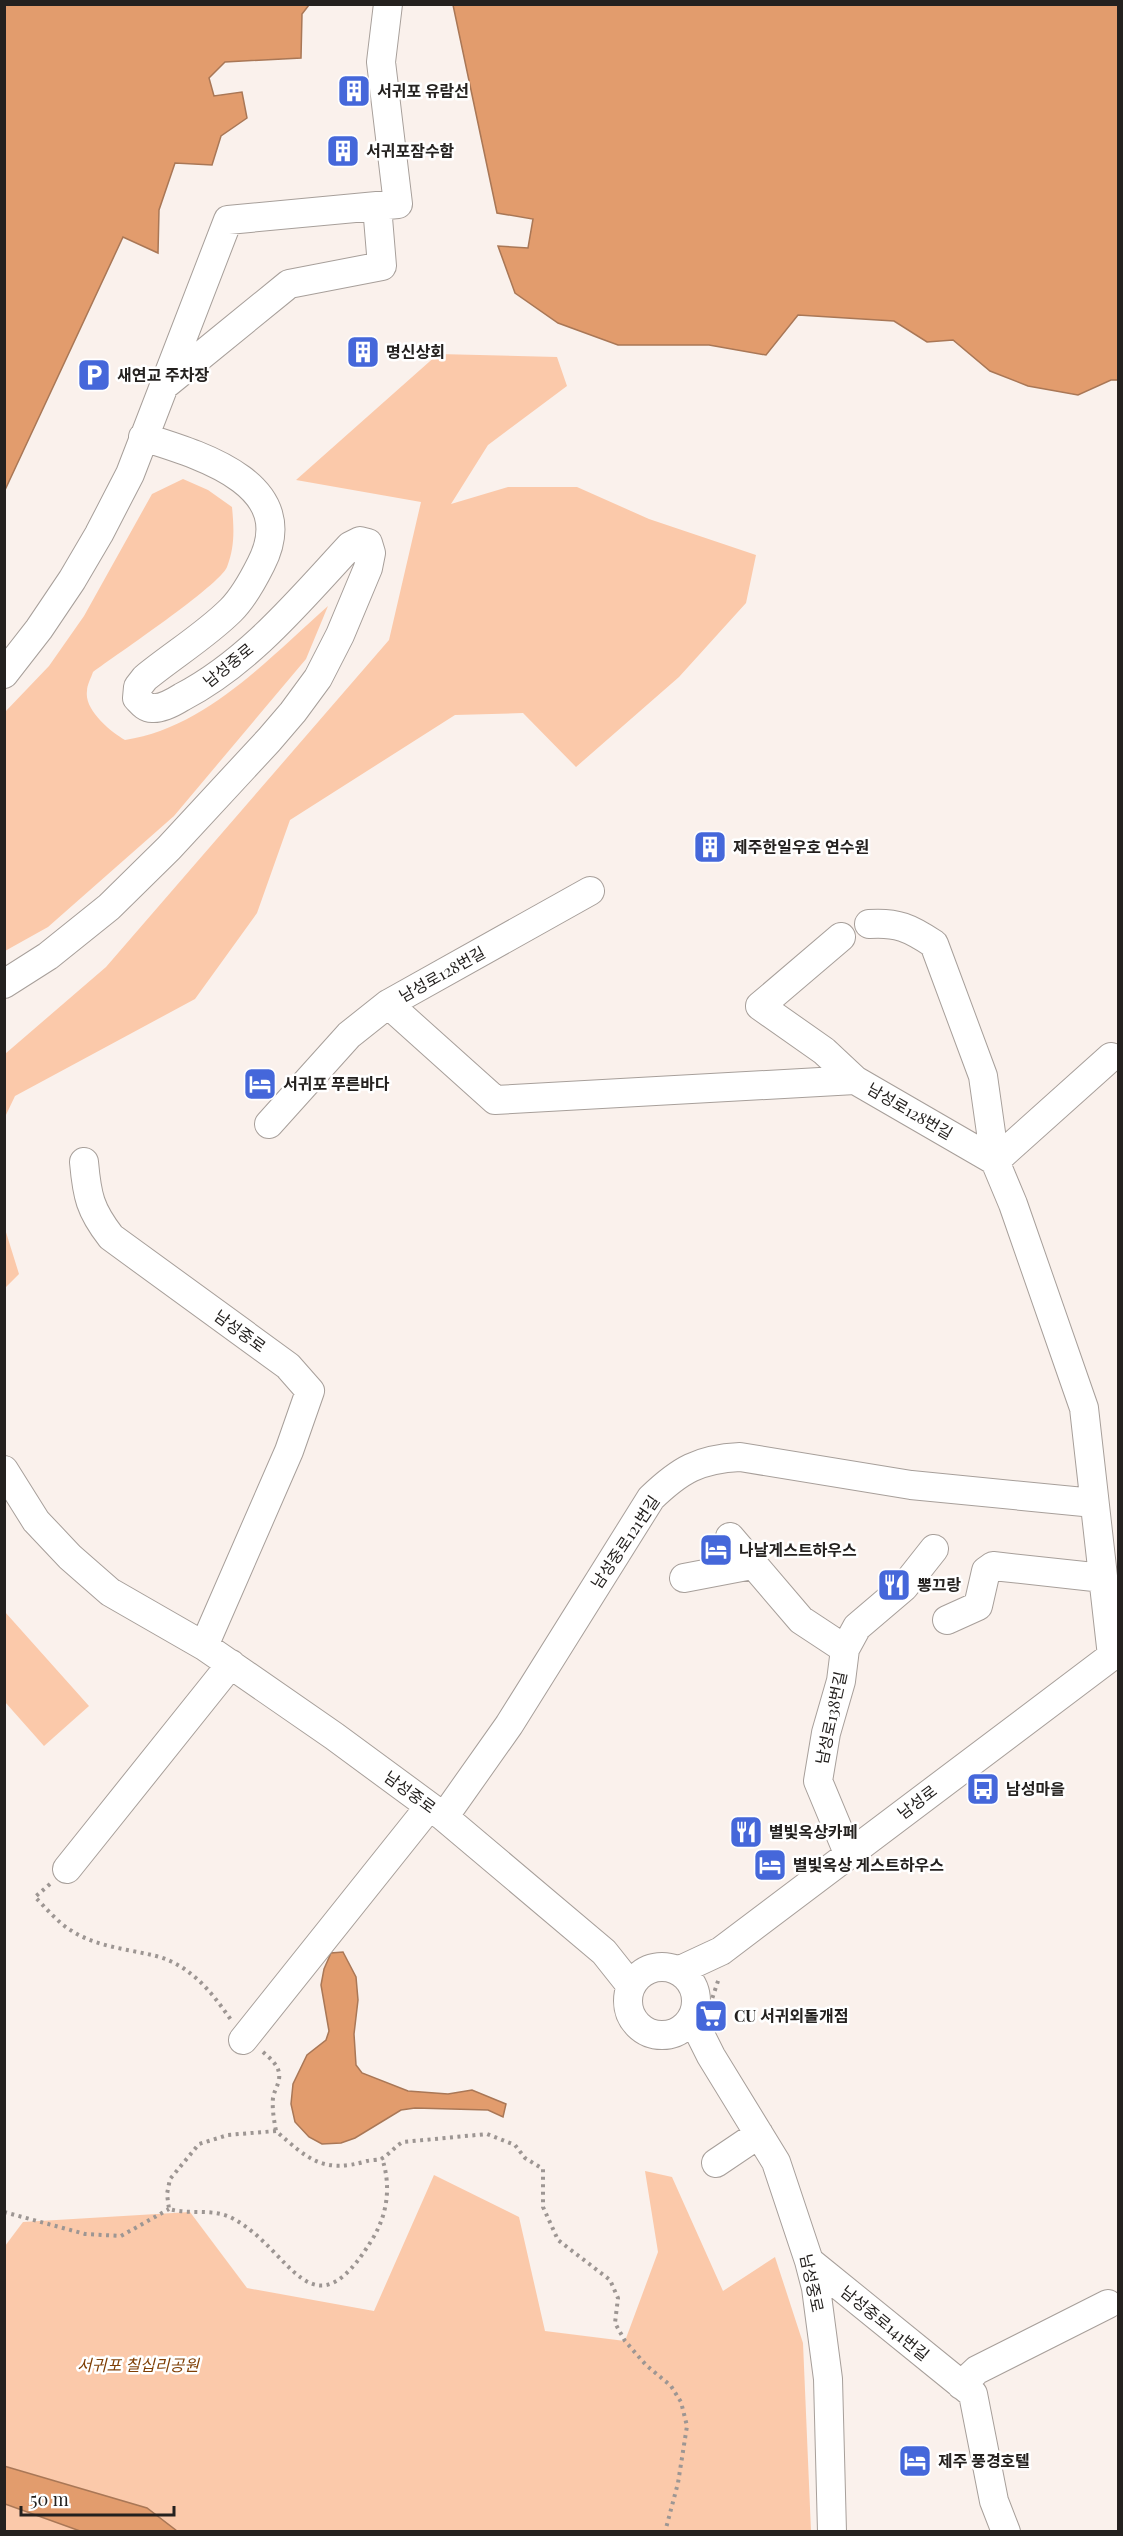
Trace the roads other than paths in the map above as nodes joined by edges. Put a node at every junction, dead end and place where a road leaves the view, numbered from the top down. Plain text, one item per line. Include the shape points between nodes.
1 (388, 4) edge
2 (376, 206) junction
3 (162, 387) junction
4 (143, 437) junction
5 (4, 674) edge
6 (590, 891) dead end
7 (869, 924) dead end
8 (841, 938) dead end
9 (4, 984) edge
10 (388, 1004) junction
11 (1111, 1057) dead end
12 (855, 1080) junction
13 (269, 1124) dead end
14 (995, 1161) junction
15 (84, 1162) dead end
16 (4, 1470) edge
17 (1094, 1503) junction
18 (730, 1537) dead end
19 (934, 1549) dead end
20 (752, 1565) junction
21 (684, 1578) dead end
22 (1103, 1578) junction
23 (947, 1620) dead end
24 (204, 1646) junction
25 (845, 1648) junction
26 (1115, 1656) edge
27 (231, 1664) junction
28 (437, 1812) junction
29 (848, 1853) junction
30 (67, 1869) road end
31 (686, 1979) junction
32 (632, 2009) junction
33 (690, 2026) junction
34 (243, 2040) road end
35 (759, 2134) junction
36 (716, 2163) dead end
37 (809, 2261) junction
38 (1108, 2304) dead end
39 (961, 2385) junction
40 (832, 2532) edge
41 (1006, 2532) edge

1 - 2 street via 381,62 398,204
2 - 3 street via 382,266 289,284
2 - 3 street via 228,220
3 - 4 street
4 - 5 street via 130,474 99,534 39,629
4 - 9 street, 남성중로 via 201,456 245,482 269,511 272,525 266,555 232,609 138,687 137,698 145,706 153,709 172,703 204,686 234,663 350,546 360,541 368,543 368,567 318,678 269,740 109,907 48,956
6 - 10 street, 남성로128번길
7 - 14 street via 903,926 934,944 982,1076
8 - 12 street via 760,1006 824,1052
10 - 12 street, 남성로128번길 via 495,1100
10 - 13 street, 남성로128번길 via 349,1035
11 - 14 street
12 - 14 street, 남성로128번길
14 - 17 street via 1084,1408
15 - 24 street, 남성중로 via 87,1198 111,1237 288,1366 310,1391 289,1451
16 - 24 street, 남성중로 via 36,1521 69,1557 110,1592
17 - 22 street
17 - 28 street, 남성중로121번길 via 911,1485 740,1457 716,1458 684,1470 651,1498 509,1725
18 - 20 street, 남성로138번길
19 - 25 street, 남성로138번길 via 904,1587 857,1628
20 - 21 street
20 - 25 street, 남성로138번길 via 801,1620
22 - 23 street via 993,1566 986,1571 978,1606
22 - 26 street
24 - 27 street, 남성중로
25 - 29 street, 남성로138번길 via 818,1781
26 - 29 street, 남성로
27 - 28 street, 남성중로
27 - 30 street
28 - 32 street, 남성중로 via 604,1952
28 - 34 street, 남성중로121번길
29 - 31 street, 남성로 via 719,1963
31 - 32 street via 660,1967
31 - 33 street, 남성로 via 696,1998
32 - 33 street, 남성중로 via 657,2034
33 - 35 street, 남성중로
35 - 36 street
35 - 37 street, 남성중로 via 776,2162
37 - 39 street, 남성중로141번길
37 - 40 street, 남성중로 via 828,2379
38 - 39 street via 977,2370
39 - 41 street, 남성중로141번길 via 973,2394 994,2501

